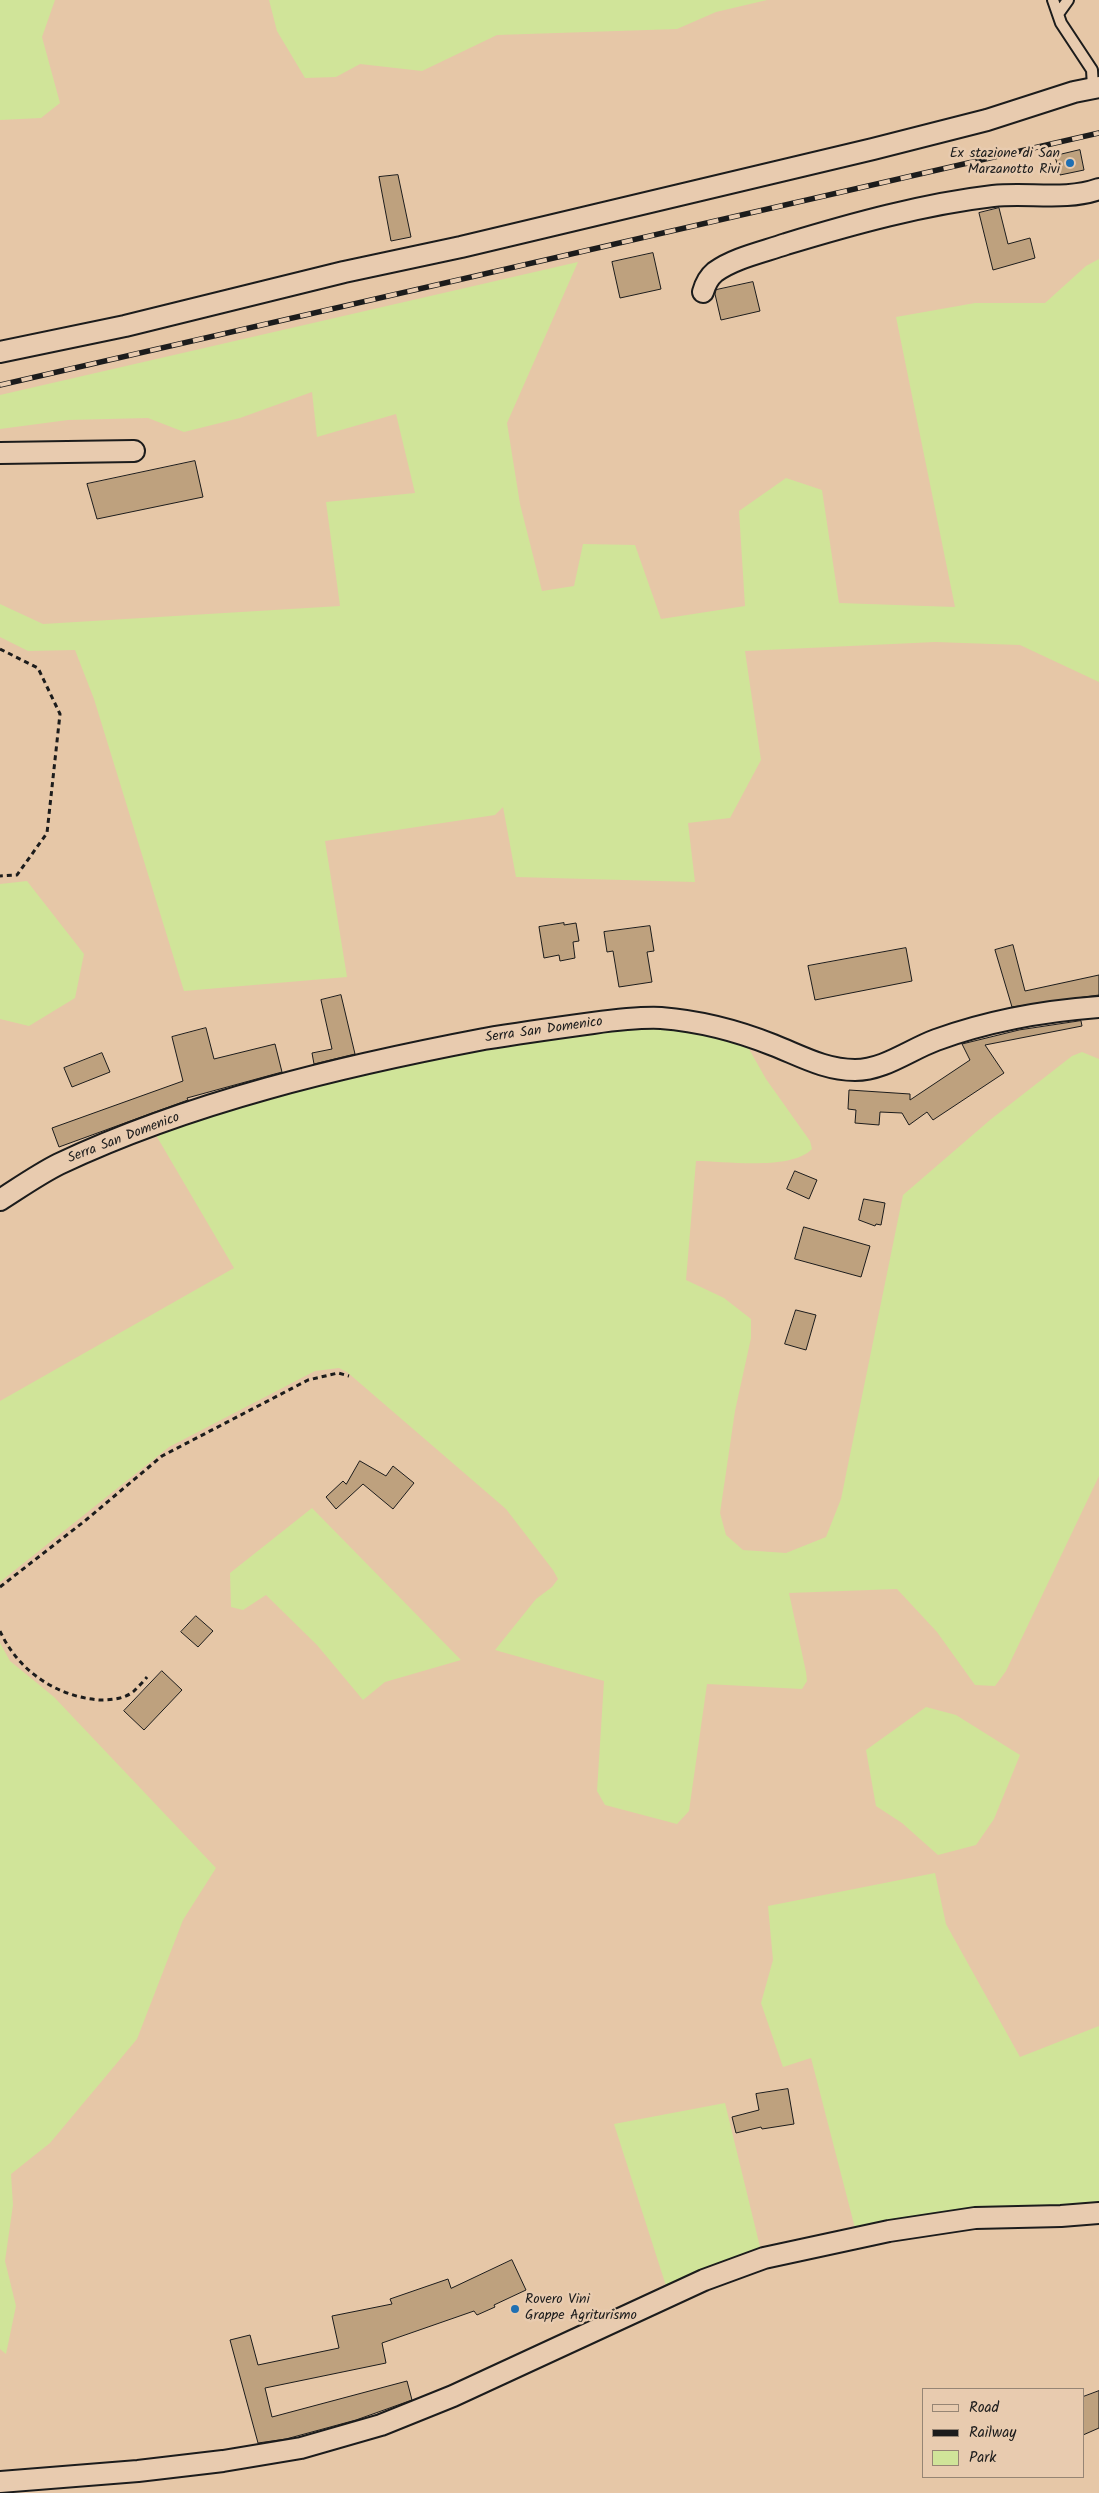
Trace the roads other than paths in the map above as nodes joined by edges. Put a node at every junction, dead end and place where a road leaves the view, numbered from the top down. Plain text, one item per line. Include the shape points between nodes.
1 (1053, 0) edge
2 (1068, 0) edge
3 (1058, 14) junction
4 (1096, 87) edge
5 (1099, 189) edge
6 (703, 292) dead end
7 (0, 352) edge
8 (134, 451) dead end
9 (0, 454) edge
10 (1099, 1007) edge
11 (0, 1200) edge
12 (1099, 2213) edge
13 (0, 2482) edge

1 - 3 lane
2 - 3 lane
3 - 4 lane via 1092,70
4 - 7 street via 987,120 863,151 461,248
5 - 6 street via 1075,194 995,196 947,203 828,231 738,261 714,273
8 - 9 street
10 - 11 street, Serra San Domenico via 1067,1009 992,1023 934,1041 895,1060 857,1070 825,1067 740,1033 661,1018 632,1018 530,1031 427,1050 304,1079 150,1125 57,1165
12 - 13 street via 975,2218 889,2231 764,2258 704,2280 453,2396 381,2424 301,2448 138,2471

